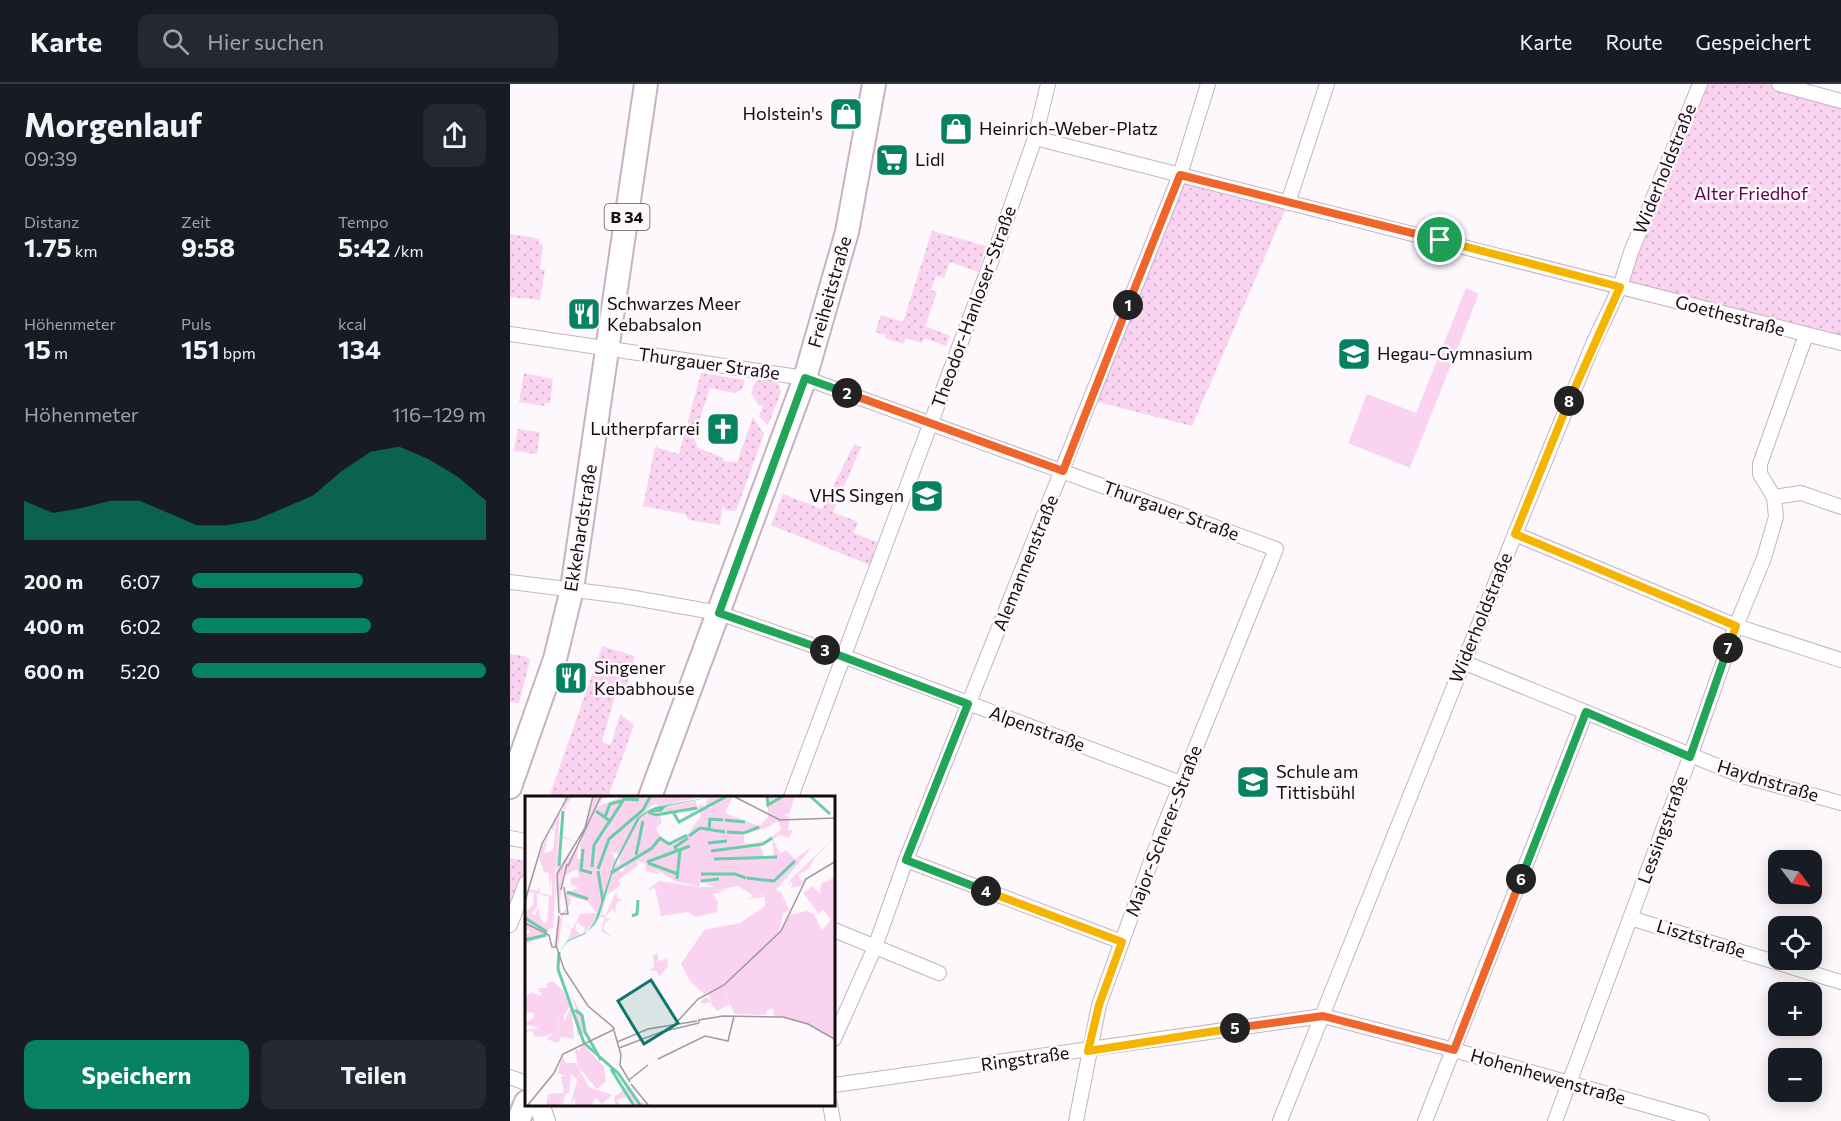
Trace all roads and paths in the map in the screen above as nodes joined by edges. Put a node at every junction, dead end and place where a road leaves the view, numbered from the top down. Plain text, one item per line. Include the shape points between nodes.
1 (646, 84) edge
2 (874, 84) edge
3 (1048, 84) edge
4 (1208, 84) edge
5 (1327, 84) edge
6 (1700, 84) edge
7 (1779, 84) edge
8 (1841, 101) edge
9 (1035, 138) junction
10 (1180, 175) junction
11 (1288, 203) junction
12 (1620, 287) junction
13 (510, 334) edge
14 (1806, 335) junction
15 (1841, 343) edge
16 (608, 350) junction
17 (805, 378) junction
18 (931, 423) junction
19 (1063, 471) junction
20 (1774, 497) junction
21 (1841, 507) edge
22 (1515, 534) junction
23 (1276, 549) joint
24 (510, 582) edge
25 (572, 589) junction
26 (719, 613) junction
27 (1736, 626) junction
28 (843, 656) junction
29 (1841, 660) edge
30 (1463, 662) junction
31 (968, 704) junction
32 (1586, 712) junction
33 (1690, 757) junction
34 (1181, 783) junction
35 (510, 787) edge
36 (650, 796) edge
37 (791, 796) edge
38 (1841, 802) edge
39 (510, 838) edge
40 (525, 841) edge
41 (906, 860) junction
42 (525, 886) edge
43 (1630, 918) junction
44 (510, 925) edge
45 (836, 931) edge
46 (1122, 942) junction
47 (875, 947) junction
48 (939, 973) dead end
49 (1841, 982) edge
50 (1323, 1016) junction
51 (836, 1034) edge
52 (1454, 1050) junction
53 (1088, 1051) junction
54 (510, 1077) edge
55 (1569, 1083) junction
56 (525, 1084) edge
57 (836, 1084) edge
58 (525, 1104) edge
59 (540, 1106) edge
60 (830, 1106) edge
61 (518, 1121) edge
62 (545, 1121) edge
63 (833, 1121) edge
64 (1076, 1121) edge
65 (1280, 1121) edge
66 (1425, 1121) edge
67 (1555, 1121) edge
68 (1702, 1121) edge

1 - 16 main road, Ekkehardstraße / B 34
2 - 17 main road, Freiheitstraße via 847,232
3 - 9 street, Theodor-Hanloser-Straße
4 - 10 street, Alemannenstraße
5 - 11 street
6 - 12 street, Widerholdstraße
7 - 8 street
9 - 10 street, Goethestraße
9 - 18 street, Theodor-Hanloser-Straße
10 - 11 street, Goethestraße
10 - 19 street, Alemannenstraße
11 - 12 street, Goethestraße
12 - 14 street, Goethestraße
12 - 22 street, Widerholdstraße
13 - 16 street, Thurgauer Straße
14 - 15 street, Goethestraße
14 - 20 street, Lessingstraße via 1760,464 1760,474
16 - 17 street, Thurgauer Straße
16 - 25 main road, Ekkehardstraße / B 34
17 - 18 street, Thurgauer Straße
17 - 26 main road, Freiheitstraße
18 - 19 street, Thurgauer Straße
18 - 28 street, Theodor-Hanloser-Straße
19 - 23 street, Thurgauer Straße
19 - 31 street, Alemannenstraße
20 - 21 street via 1801,493
20 - 27 street, Lessingstraße via 1776,518
22 - 27 street
22 - 30 street, Widerholdstraße
23 - 34 street, Major-Scherer-Straße
24 - 25 street, Alpenstraße
25 - 26 street, Alpenstraße
25 - 35 main road, Ekkehardstraße / B 34 via 555,659
26 - 28 street, Alpenstraße
26 - 36 main road, Freiheitstraße
27 - 29 street
27 - 33 street, Lessingstraße
28 - 31 street, Alpenstraße
28 - 37 street, Theodor-Hanloser-Straße
30 - 32 street, Haydnstraße
30 - 50 street, Widerholdstraße
31 - 34 street, Alpenstraße
31 - 41 street, Alemannenstraße
32 - 33 street, Haydnstraße
32 - 52 street
33 - 38 street, Haydnstraße via 1742,776
33 - 43 street, Lessingstraße
34 - 46 street, Major-Scherer-Straße
39 - 40 street
41 - 46 street
41 - 47 street, Alemannenstraße
42 - 44 street
43 - 49 street, Lisztstraße
43 - 55 street, Lessingstraße
45 - 47 street
46 - 53 street, Major-Scherer-Straße via 1099,1005
47 - 48 street
47 - 51 street, Alemannenstraße
50 - 52 street, Hohenhewenstraße
50 - 53 street, Ringstraße
50 - 65 street, Widerholdstraße
52 - 55 street, Hohenhewenstraße
52 - 66 street
53 - 57 street, Ringstraße
53 - 64 street, Major-Scherer-Straße
54 - 56 street
55 - 67 street, Lessingstraße
55 - 68 street, Hohenhewenstraße
58 - 61 main road
59 - 62 main road
60 - 63 street

